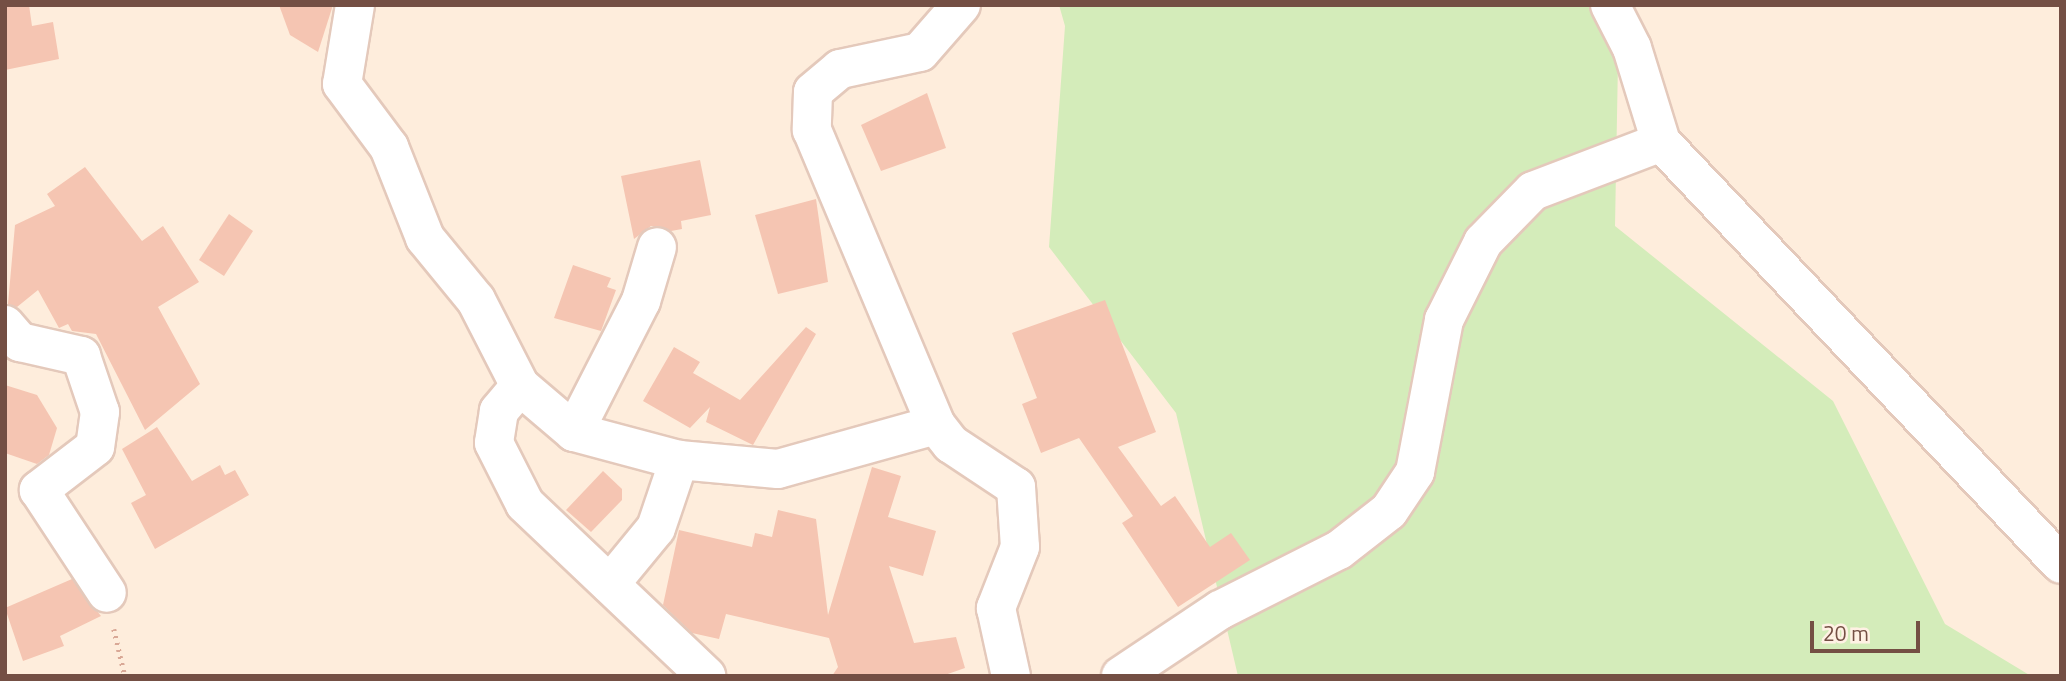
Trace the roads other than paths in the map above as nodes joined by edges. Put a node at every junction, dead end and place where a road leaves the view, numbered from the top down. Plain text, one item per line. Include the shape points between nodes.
1 (355, 5) edge
2 (961, 5) edge
3 (1610, 5) edge
4 (1661, 142) junction
5 (657, 247) dead end
6 (5, 325) edge
7 (520, 386) junction
8 (936, 425) junction
9 (574, 432) junction
10 (679, 460) junction
11 (2059, 563) edge
12 (610, 584) junction
13 (107, 593) road end
14 (706, 676) edge
15 (1011, 676) edge
16 (1121, 676) edge

1 - 7 street via 342,84 389,147 425,238 476,300
2 - 8 street via 920,52 840,69 814,92 812,130
3 - 4 street via 1632,48
4 - 11 street
4 - 16 street via 1533,191 1483,242 1444,320 1415,472 1389,511 1339,550 1220,610
5 - 9 street via 641,300
6 - 13 street via 20,342 80,356 100,412 95,447 39,490
7 - 9 street
7 - 12 street via 499,411 494,443 525,504
8 - 10 street via 778,469
8 - 15 street via 951,444 1016,487 1020,547 996,608
9 - 10 street
10 - 12 street via 656,528
12 - 14 street

